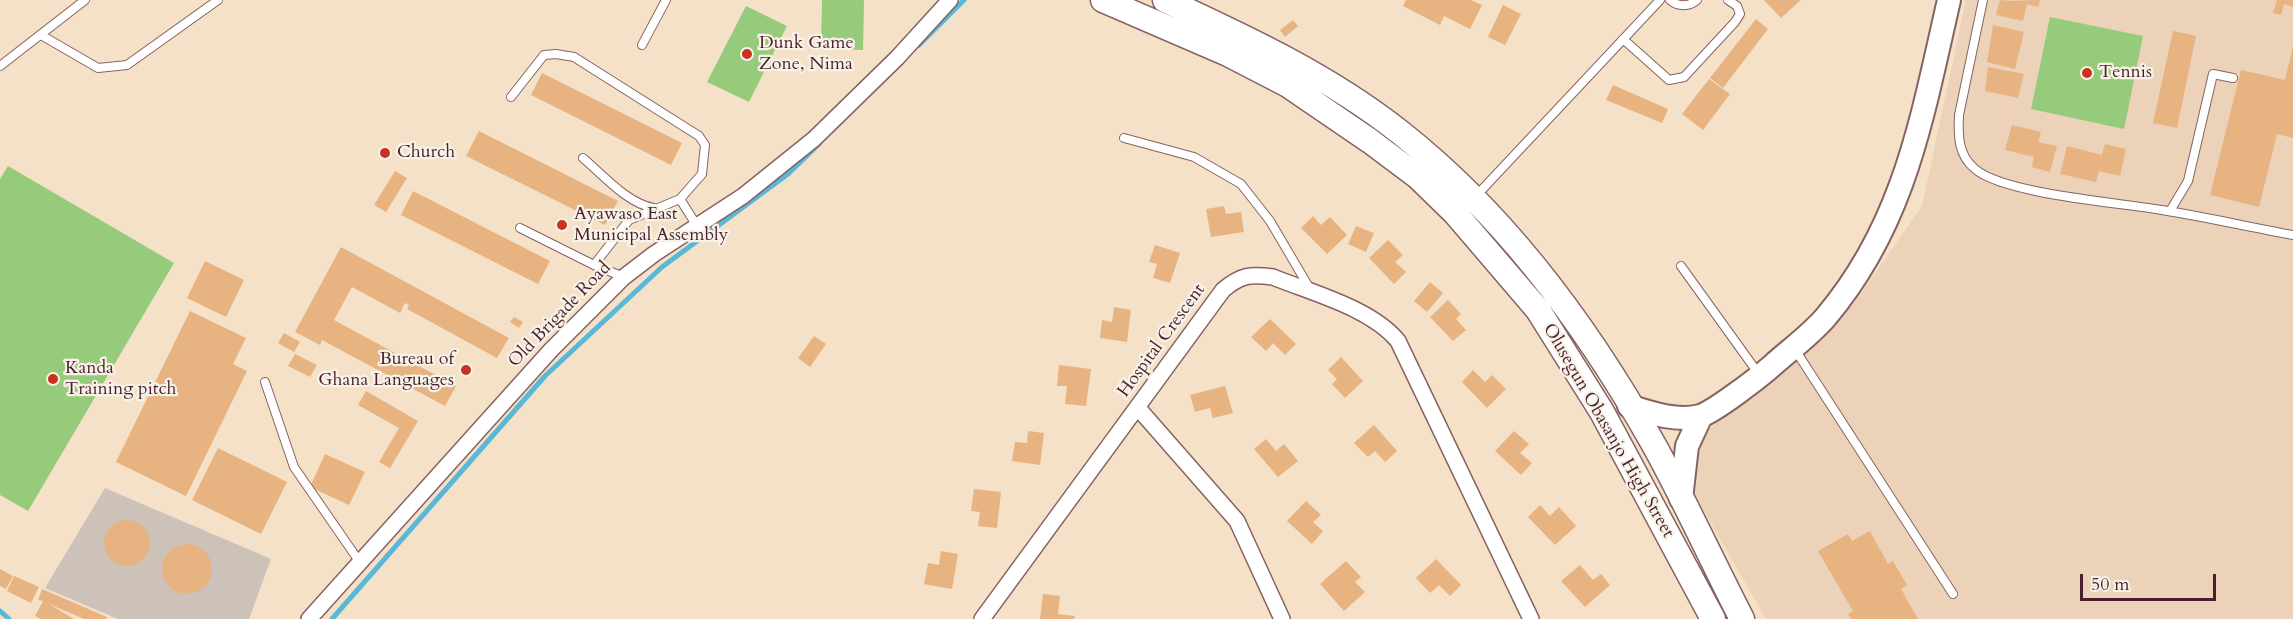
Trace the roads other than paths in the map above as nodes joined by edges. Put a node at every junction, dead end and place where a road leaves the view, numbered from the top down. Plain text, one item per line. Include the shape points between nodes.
1 (85, 0) edge
2 (218, 0) edge
3 (666, 0) edge
4 (950, 0) edge
5 (1102, 0) edge
6 (1165, 0) edge
7 (1660, 0) edge
8 (1670, 0) edge
9 (1697, 0) edge
10 (1728, 0) edge
11 (1948, 0) edge
12 (1983, 0) edge
13 (41, 35) junction
14 (1623, 39) junction
15 (642, 45) dead end
16 (0, 66) edge
17 (2233, 78) dead end
18 (511, 97) dead end
19 (1124, 138) dead end
20 (583, 158) dead end
21 (1473, 199) junction
22 (680, 200) junction
23 (656, 208) junction
24 (2170, 211) junction
25 (697, 226) junction
26 (520, 228) dead end
27 (2293, 235) edge
28 (594, 266) junction
29 (1681, 266) dead end
30 (624, 277) junction
31 (1312, 293) junction
32 (1793, 347) junction
33 (1761, 376) junction
34 (265, 382) dead end
35 (1629, 406) junction
36 (1138, 408) junction
37 (1701, 416) junction
38 (1681, 499) junction
39 (359, 561) junction
40 (1953, 594) dead end
41 (309, 619) edge
42 (982, 619) edge
43 (1282, 619) edge
44 (1531, 619) edge
45 (1713, 619) edge
46 (1742, 619) edge

1 - 13 lane
2 - 13 lane via 127,65 112,68 98,68
3 - 15 lane
4 - 25 street, Old Brigade Road via 814,139 743,196
5 - 45 main road, Olusegun Obasanjo High Street via 1228,54 1288,85 1418,177 1455,213 1538,309 1602,412
6 - 21 main road, Olusegun Obasanjo High Street via 1299,65 1350,97 1401,133
7 - 14 lane
8 - 9 lane via 1680,6
10 - 14 lane via 1740,14 1735,22 1677,80 1669,80
11 - 32 street via 1917,142 1898,196 1875,247 1823,320
12 - 24 lane via 1959,115 1958,132 1965,159 1985,177 1999,181
13 - 16 lane
14 - 21 lane
17 - 24 lane via 2213,74 2188,181
18 - 22 lane via 544,55 574,57 699,136 705,145 702,174
19 - 31 lane via 1194,157 1241,184 1270,221
20 - 23 lane via 635,200
21 - 35 main road, Olusegun Obasanjo High Street via 1518,246 1586,336
22 - 23 lane
22 - 25 lane
23 - 28 lane via 629,220
24 - 27 lane
25 - 30 street, Old Brigade Road
26 - 28 lane
28 - 30 lane
29 - 33 lane
30 - 39 street, Old Brigade Road via 551,350
31 - 36 street, Hospital Crescent via 1273,277 1239,277 1223,290
31 - 44 street, Hospital Crescent via 1371,317 1398,341
32 - 33 street
32 - 40 lane
33 - 37 street
34 - 39 lane via 294,467
35 - 37 street via 1661,417
35 - 38 main road, Olusegun Obasanjo High Street
36 - 42 street, Hospital Crescent
36 - 43 street via 1236,521
37 - 38 street, Olusegun Obasanjo High Street via 1687,446
38 - 46 main road, Olusegun Obasanjo High Street
39 - 41 street, Old Brigade Road

